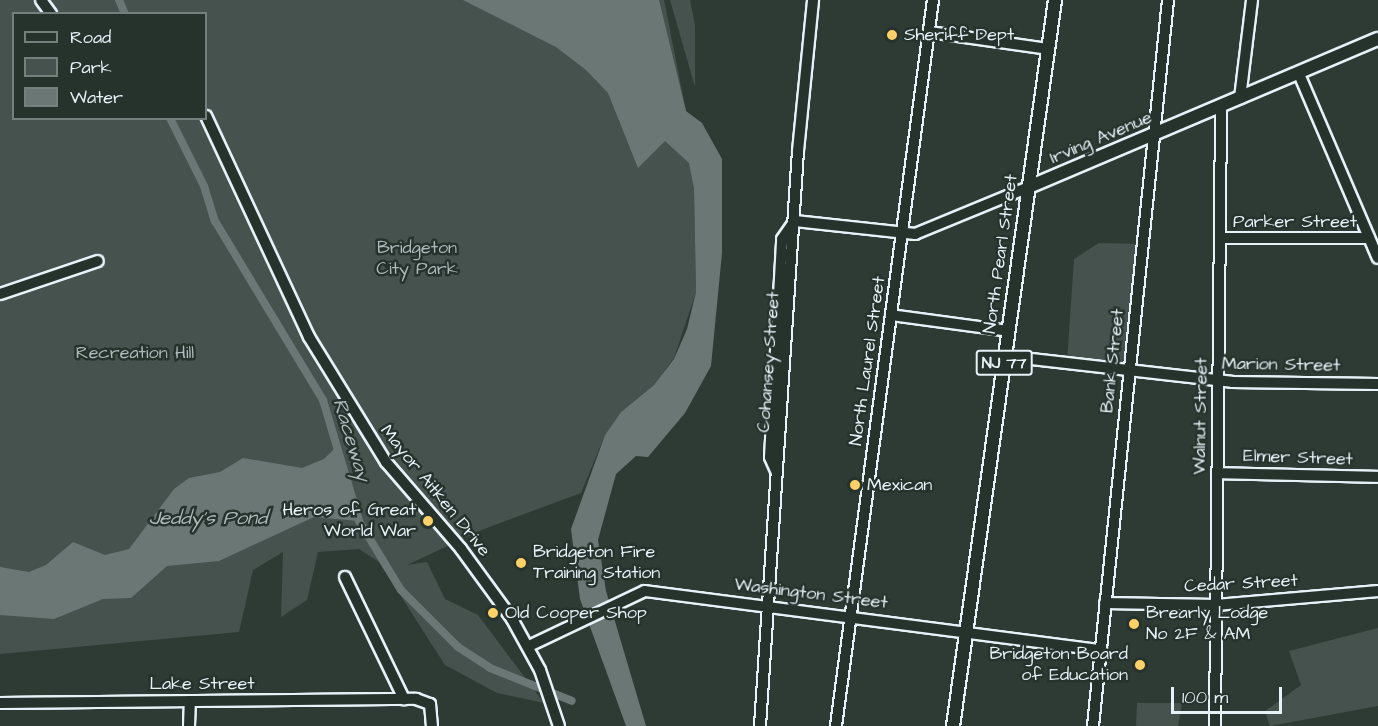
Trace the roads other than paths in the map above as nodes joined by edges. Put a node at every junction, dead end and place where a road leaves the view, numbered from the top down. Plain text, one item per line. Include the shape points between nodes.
1 (813, 0) edge
2 (933, 0) edge
3 (1055, 0) edge
4 (1168, 0) edge
5 (1252, 0) edge
6 (929, 32) junction
7 (1378, 39) edge
8 (1048, 49) junction
9 (1299, 74) junction
10 (1240, 98) junction
11 (1221, 107) junction
12 (207, 118) edge
13 (1153, 136) junction
14 (1029, 188) junction
15 (795, 221) junction
16 (902, 236) junction
17 (1220, 238) junction
18 (1369, 238) junction
19 (1378, 258) edge
20 (98, 261) dead end
21 (0, 294) edge
22 (891, 315) junction
23 (1009, 331) junction
24 (1005, 356) junction
25 (1129, 370) junction
26 (1218, 381) junction
27 (1378, 384) edge
28 (1217, 473) junction
29 (1378, 477) edge
30 (345, 576) dead end
31 (1378, 591) edge
32 (1105, 603) junction
33 (1216, 605) junction
34 (770, 606) junction
35 (851, 615) junction
36 (967, 631) junction
37 (529, 646) junction
38 (1101, 650) junction
39 (404, 699) junction
40 (190, 701) junction
41 (0, 703) edge
42 (189, 726) edge
43 (432, 726) edge
44 (559, 726) edge
45 (760, 726) edge
46 (836, 726) edge
47 (953, 726) edge
48 (1093, 726) edge
49 (1215, 726) edge

1 - 15 street
2 - 6 street, North Laurel Street
3 - 8 main road, North Pearl Street / NJ 77
4 - 13 street, Bank Street
5 - 10 street
6 - 8 street
6 - 16 street, North Laurel Street
7 - 9 main road, Irving Avenue
8 - 14 main road, North Pearl Street / NJ 77
9 - 10 main road, Irving Avenue
9 - 18 street
10 - 11 main road, Irving Avenue
11 - 13 main road, Irving Avenue
11 - 17 street, Walnut Street
12 - 37 street, Mayor Aitken Drive via 274,269 357,420 401,482 488,583
13 - 14 main road, Irving Avenue
13 - 25 street, Bank Street
14 - 16 street, Irving Avenue via 927,230
14 - 23 main road, North Pearl Street / NJ 77
15 - 16 street, Irving Avenue
15 - 34 street via 782,239 770,457 778,477
16 - 22 street, North Laurel Street
17 - 18 street, Parker Street
17 - 26 street, Walnut Street
18 - 19 street
20 - 21 street
22 - 23 street
22 - 35 street, North Laurel Street
23 - 24 main road, North Pearl Street / NJ 77
24 - 25 street, Marion Street
24 - 36 main road, North Pearl Street / NJ 77
25 - 26 street, Marion Street
25 - 32 street, Bank Street
26 - 27 street, Marion Street
26 - 28 street, Walnut Street
28 - 29 street, Elmer Street
28 - 33 street, Walnut Street
30 - 39 street
31 - 33 street, Cedar Street
32 - 33 street, Cedar Street
32 - 38 street, Bank Street
33 - 49 street, Walnut Street
34 - 35 street, Washington Street
34 - 37 street, Washington Street via 645,591
34 - 45 street
35 - 36 street, Washington Street
35 - 46 street, North Laurel Street
36 - 38 street, Washington Street
36 - 47 main road, North Pearl Street / NJ 77
37 - 44 street, Mayor Aitken Drive
38 - 48 street, Bank Street
39 - 40 street, Lake Street
39 - 43 street, Lake Street via 428,702
40 - 41 street, Lake Street
40 - 42 street

